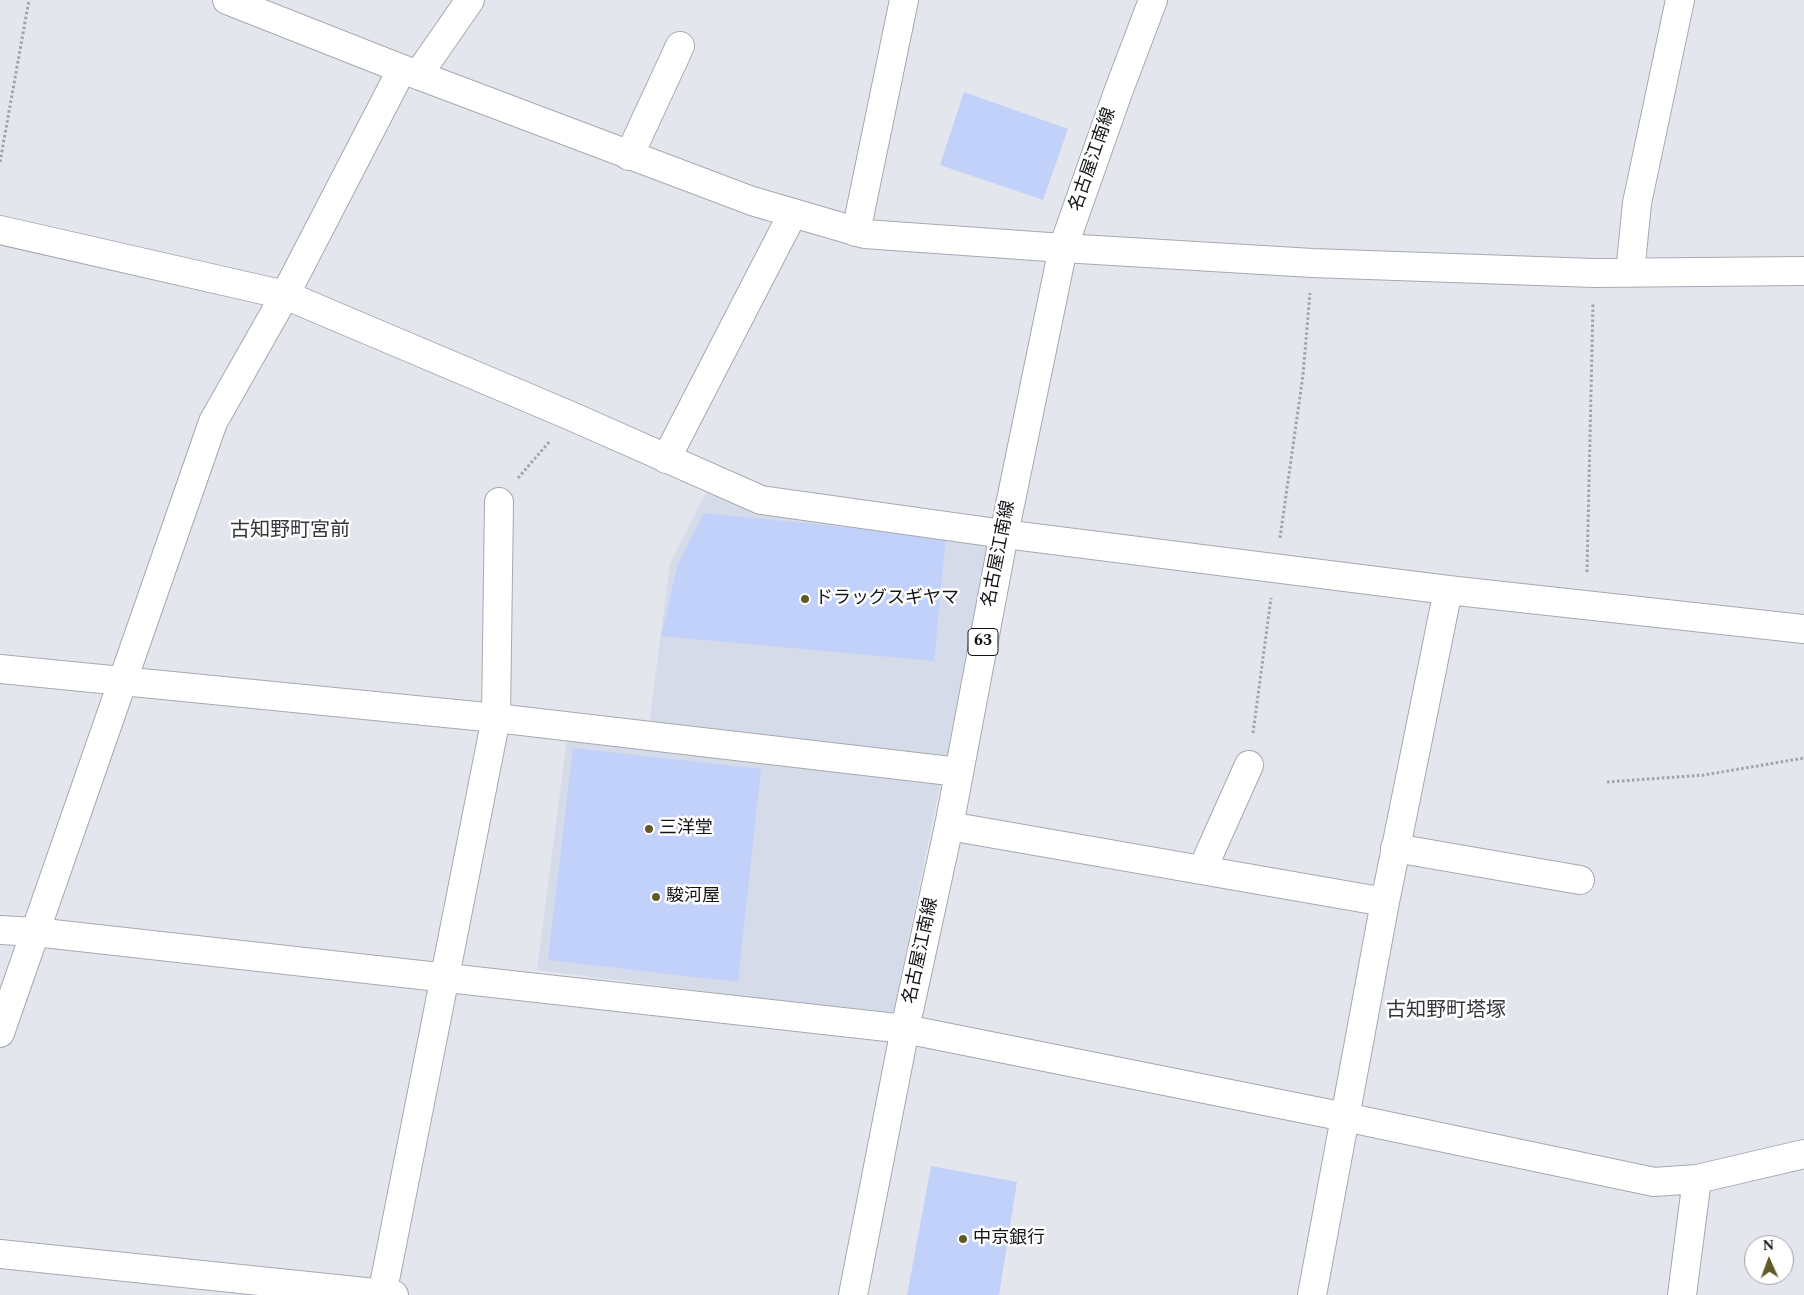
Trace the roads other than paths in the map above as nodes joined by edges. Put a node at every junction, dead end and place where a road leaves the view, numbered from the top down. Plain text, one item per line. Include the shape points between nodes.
1 (227, 0) edge
2 (470, 0) edge
3 (904, 0) edge
4 (1153, 0) edge
5 (1680, 0) edge
6 (680, 46) dead end
7 (410, 72) junction
8 (629, 156) junction
9 (793, 213) junction
10 (0, 230) edge
11 (856, 232) junction
12 (1062, 248) junction
13 (1804, 271) edge
14 (1630, 273) junction
15 (285, 295) junction
16 (666, 459) junction
17 (498, 502) road end
18 (1004, 534) junction
19 (1448, 590) junction
20 (1804, 629) edge
21 (0, 669) edge
22 (124, 681) junction
23 (496, 718) junction
24 (1249, 765) road end
25 (959, 772) junction
26 (949, 826) junction
27 (1395, 848) junction
28 (1202, 870) junction
29 (1580, 880) dead end
30 (1385, 902) junction
31 (0, 930) edge
32 (35, 932) junction
33 (446, 978) junction
34 (905, 1029) junction
35 (0, 1033) edge
36 (1345, 1117) junction
37 (1804, 1154) edge
38 (1697, 1179) junction
39 (0, 1254) edge
40 (386, 1295) edge
41 (853, 1295) edge
42 (1312, 1295) edge
43 (1682, 1295) edge

1 - 7 street
2 - 7 street
3 - 11 street
4 - 12 street, 名古屋江南線 / 63
5 - 14 street via 1637,203
6 - 8 street
7 - 8 street
7 - 15 street
8 - 9 street
9 - 11 street
9 - 16 street
10 - 15 street
11 - 12 street
12 - 14 street via 1312,263
12 - 18 street, 名古屋江南線 / 63
13 - 14 street
15 - 16 street
15 - 22 street via 213,422
16 - 18 street via 761,500
17 - 23 street
18 - 19 street
18 - 25 street, 名古屋江南線 / 63
19 - 20 street
19 - 27 street
21 - 22 street
22 - 23 street
22 - 32 street
23 - 25 street
23 - 33 street
24 - 28 street
25 - 26 street, 名古屋江南線 / 63
26 - 28 street
26 - 34 street, 名古屋江南線 / 63
27 - 29 street
27 - 30 street
28 - 30 street
30 - 36 street
31 - 32 street
32 - 33 street
32 - 35 street
33 - 34 street
33 - 40 street
34 - 36 street
34 - 41 street, 名古屋江南線 / 63
36 - 38 street via 1654,1182
36 - 42 street
37 - 38 street
38 - 43 street
39 - 40 street

